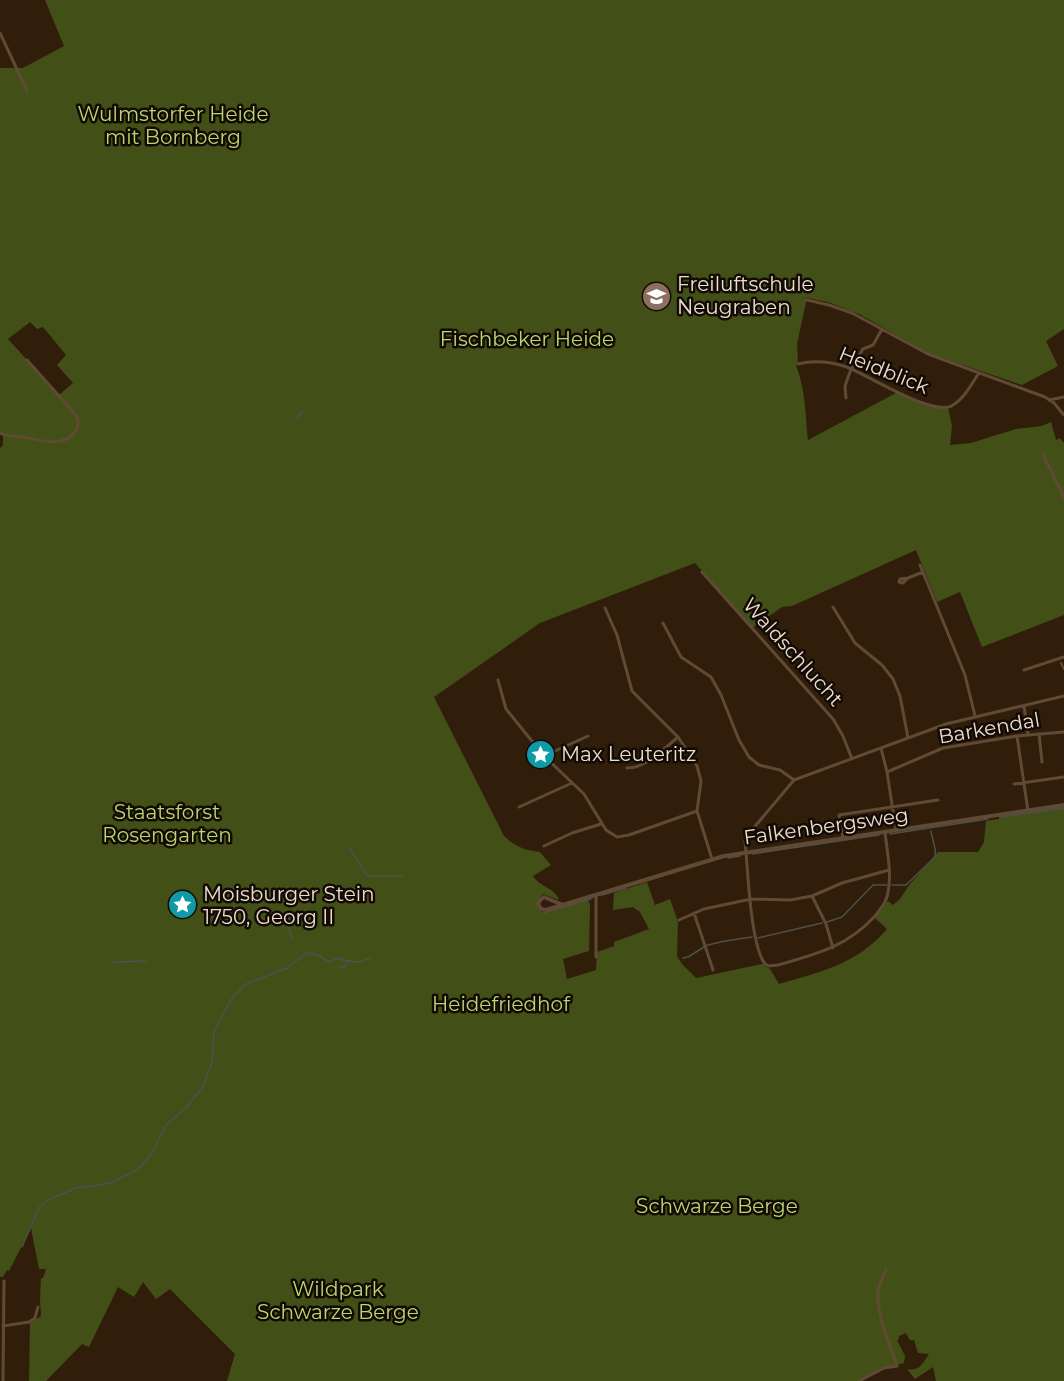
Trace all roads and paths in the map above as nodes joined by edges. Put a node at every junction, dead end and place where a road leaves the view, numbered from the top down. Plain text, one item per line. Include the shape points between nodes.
1 (0, 33) edge
2 (27, 91) dead end
3 (807, 300) dead end
4 (882, 329) junction
5 (27, 360) dead end
6 (798, 364) dead end
7 (851, 369) junction
8 (979, 373) junction
9 (1064, 397) edge
10 (846, 398) dead end
11 (1049, 400) junction
12 (1064, 415) edge
13 (0, 433) edge
14 (1043, 454) dead end
15 (1064, 496) edge
16 (920, 565) dead end
17 (702, 572) dead end
18 (923, 572) junction
19 (908, 578) dead end
20 (833, 607) dead end
21 (605, 608) dead end
22 (663, 623) dead end
23 (1064, 657) edge
24 (1061, 663) dead end
25 (1064, 669) edge
26 (1024, 670) dead end
27 (498, 680) dead end
28 (1064, 696) edge
29 (1024, 706) junction
30 (975, 716) junction
31 (1064, 732) edge
32 (1028, 734) junction
33 (1039, 734) junction
34 (588, 736) dead end
35 (1017, 736) junction
36 (678, 737) junction
37 (908, 738) junction
38 (881, 748) junction
39 (544, 756) junction
40 (852, 759) junction
41 (1042, 762) dead end
42 (627, 768) dead end
43 (887, 772) junction
44 (1064, 777) edge
45 (794, 780) junction
46 (572, 783) junction
47 (1024, 783) junction
48 (1014, 784) dead end
49 (938, 800) dead end
50 (1064, 805) edge
51 (519, 807) dead end
52 (893, 807) junction
53 (697, 811) junction
54 (1028, 811) junction
55 (601, 824) junction
56 (896, 830) junction
57 (885, 832) junction
58 (843, 838) junction
59 (544, 846) dead end
60 (747, 853) junction
61 (712, 859) junction
62 (889, 870) junction
63 (596, 895) junction
64 (812, 896) junction
65 (751, 898) junction
66 (563, 905) junction
67 (694, 913) junction
68 (679, 920) dead end
69 (833, 948) junction
70 (596, 957) dead end
71 (713, 970) dead end
72 (886, 1270) dead end
73 (4, 1281) dead end
74 (38, 1307) dead end
75 (3, 1326) junction
76 (3, 1381) edge
77 (859, 1381) edge

1 - 2 street
3 - 4 street via 852,313
4 - 7 street
4 - 8 street via 928,354
5 - 13 street via 76,415 78,427 70,437 56,441
6 - 7 street, Heidblick via 819,362
7 - 8 street, Heidblick via 901,394 948,408 956,404
7 - 10 street via 844,388
8 - 11 street
9 - 11 street
11 - 12 street
14 - 15 street
16 - 18 street
17 - 40 street, Waldschlucht via 833,719
18 - 19 street
18 - 30 street via 965,675
20 - 37 street via 855,643 893,679
21 - 36 street via 632,691
22 - 45 street via 681,657 711,677 748,757
23 - 26 street
24 - 25 street
27 - 39 street via 506,709
28 - 29 street
29 - 30 street
29 - 32 street
30 - 37 street
31 - 33 street, Barkendal
32 - 33 street, Barkendal
32 - 35 street, Barkendal
33 - 41 street
34 - 39 street
35 - 43 street, Barkendal via 943,748
35 - 47 street
36 - 42 street via 644,764
36 - 53 street via 697,766
37 - 38 street
38 - 40 street
38 - 43 street
39 - 46 street
40 - 45 street
43 - 52 street
44 - 47 street
45 - 60 street via 746,837
46 - 51 street
46 - 55 street via 584,794
47 - 48 street
47 - 54 street
49 - 52 street
50 - 54 street, Falkenbergsweg
52 - 56 street
52 - 58 street via 839,814
53 - 55 street via 623,837 612,835
53 - 61 street
54 - 56 street, Falkenbergsweg
55 - 59 street
56 - 57 street, Falkenbergsweg
57 - 58 street, Falkenbergsweg
57 - 62 street
58 - 60 street, Falkenbergsweg
60 - 61 street, Falkenbergsweg
60 - 65 street
61 - 63 street, Falkenbergsweg
62 - 64 street
62 - 69 street via 883,905 858,932
63 - 66 street, Falkenbergsweg
63 - 70 street
64 - 65 street via 789,900
64 - 69 street
65 - 67 street
65 - 69 street via 755,939 765,964 778,965
66 - 66 street, Falkenbergsweg via 546,897 538,904 543,910
67 - 68 street
67 - 71 street
72 - 77 street via 878,1299 897,1366
73 - 75 street
74 - 75 street via 30,1322
75 - 76 street

